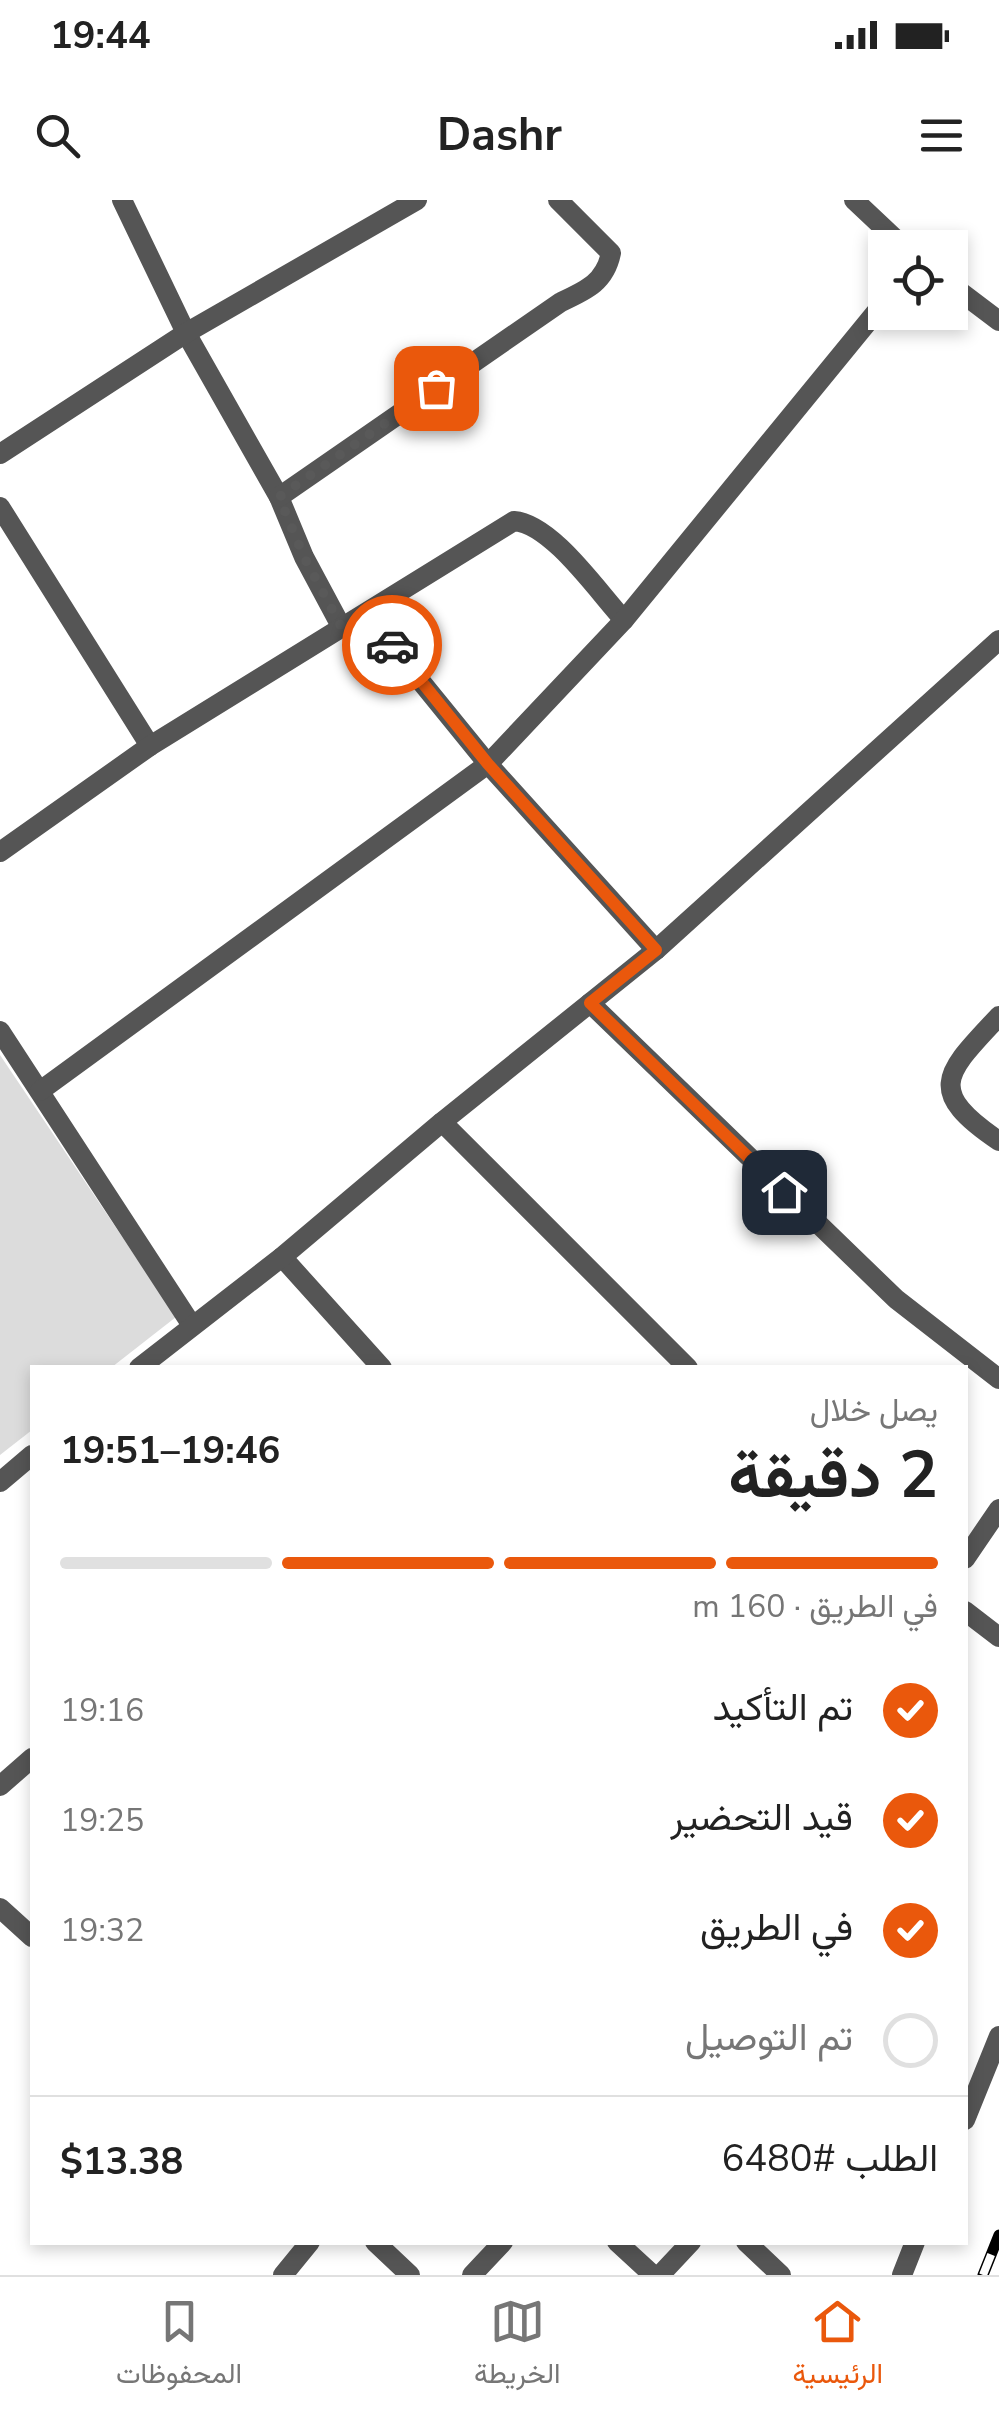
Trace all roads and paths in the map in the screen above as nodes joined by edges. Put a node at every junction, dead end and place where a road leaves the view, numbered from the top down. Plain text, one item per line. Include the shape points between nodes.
1 (122, 200) edge
2 (416, 200) edge
3 (558, 200) edge
4 (854, 200) edge
5 (886, 230) edge
6 (968, 297) edge
7 (999, 320) edge
8 (868, 322) edge
9 (186, 333) junction
10 (0, 454) edge
11 (279, 497) junction
12 (0, 506) edge
13 (366, 614) junction
14 (624, 620) junction
15 (342, 628) junction
16 (999, 640) edge
17 (150, 746) junction
18 (488, 764) junction
19 (0, 852) edge
20 (656, 950) junction
21 (590, 1003) junction
22 (999, 1016) edge
23 (0, 1031) edge
24 (40, 1091) junction
25 (442, 1122) junction
26 (999, 1141) edge
27 (282, 1257) junction
28 (191, 1324) junction
29 (142, 1365) edge
30 (379, 1365) edge
31 (685, 1365) edge
32 (999, 1379) edge
33 (30, 1457) edge
34 (0, 1482) edge
35 (999, 1509) edge
36 (968, 1556) edge
37 (968, 1613) edge
38 (999, 1637) edge
39 (30, 1760) edge
40 (0, 1786) edge
41 (0, 1908) edge
42 (30, 1935) edge
43 (999, 2036) edge
44 (970, 2093) edge
45 (308, 2245) edge
46 (377, 2245) edge
47 (500, 2245) edge
48 (621, 2245) edge
49 (688, 2245) edge
50 (749, 2245) edge
51 (914, 2245) edge
52 (778, 2274) edge
53 (283, 2275) edge
54 (410, 2275) edge
55 (472, 2275) edge
56 (656, 2275) edge
57 (902, 2275) edge

1 - 9 street
2 - 9 street
3 - 11 street via 611,253 607,272
4 - 5 street
6 - 7 street
8 - 14 street
9 - 10 street
9 - 11 street
11 - 15 street
12 - 17 street
13 - 14 street via 514,521 545,533
13 - 15 street
13 - 18 street
14 - 18 street
15 - 17 street
16 - 20 street
17 - 19 street
18 - 20 street
18 - 24 street
20 - 21 street
21 - 25 street
21 - 32 street via 896,1299
22 - 26 street via 950,1075 964,1115
23 - 24 street
24 - 28 street
25 - 27 street
25 - 31 street
27 - 28 street
27 - 30 street
28 - 29 street
33 - 34 street
35 - 36 street
37 - 38 street
39 - 40 street
41 - 42 street
43 - 44 street
45 - 53 street
46 - 54 street
47 - 55 street
48 - 56 street
49 - 56 street
50 - 52 street
51 - 57 street

